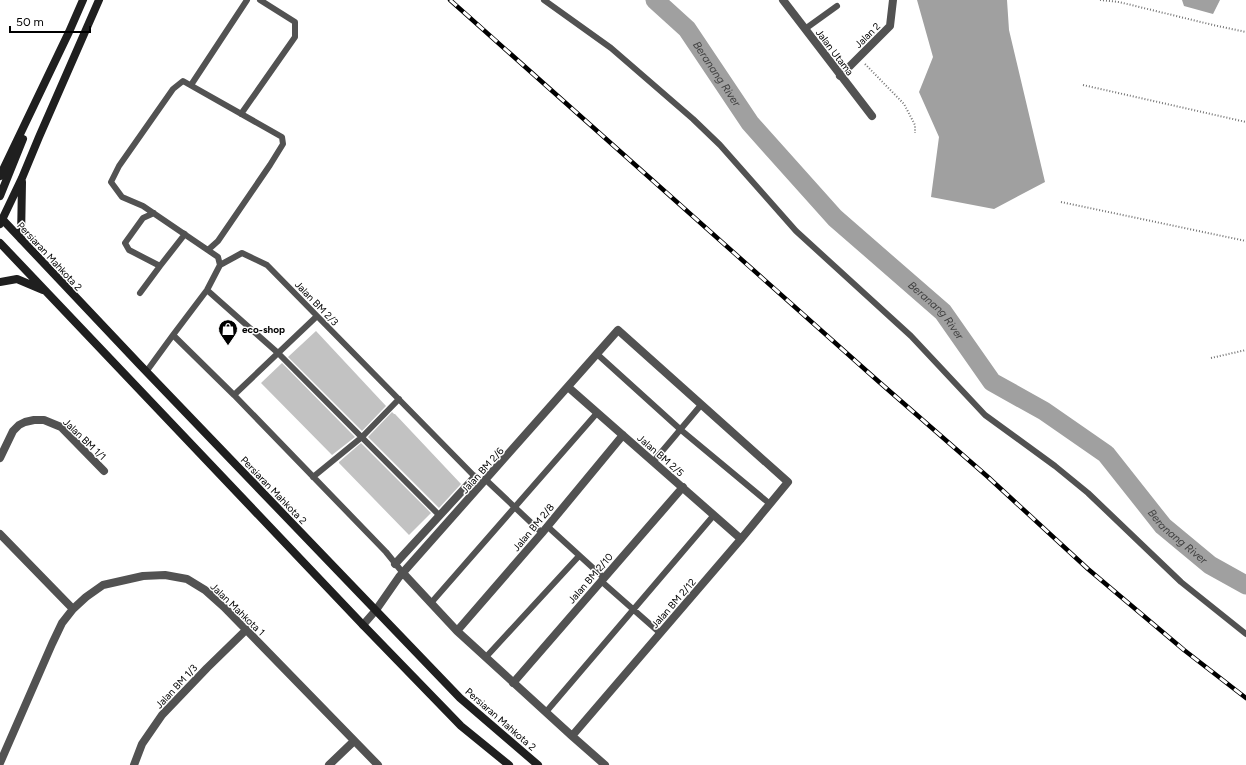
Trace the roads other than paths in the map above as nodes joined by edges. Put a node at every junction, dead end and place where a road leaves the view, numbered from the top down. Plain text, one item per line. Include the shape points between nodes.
1 (83, 0) edge
2 (99, 0) edge
3 (247, 0) edge
4 (260, 0) edge
5 (544, 0) edge
6 (783, 0) edge
7 (894, 0) edge
8 (837, 6) dead end
9 (805, 29) junction
10 (840, 76) junction
11 (191, 85) junction
12 (37, 99) junction
13 (240, 114) junction
14 (872, 116) dead end
15 (0, 176) edge
16 (22, 178) junction
17 (0, 196) edge
18 (154, 213) junction
19 (1, 222) edge
20 (185, 234) junction
21 (21, 239) junction
22 (0, 243) edge
23 (208, 250) junction
24 (220, 265) junction
25 (160, 266) junction
26 (0, 282) edge
27 (207, 290) junction
28 (47, 292) junction
29 (140, 293) dead end
30 (316, 316) junction
31 (173, 335) junction
32 (278, 353) junction
33 (598, 354) junction
34 (146, 372) junction
35 (568, 387) junction
36 (234, 395) junction
37 (399, 399) junction
38 (702, 405) junction
39 (597, 413) junction
40 (681, 430) junction
41 (623, 435) junction
42 (362, 438) junction
43 (0, 458) edge
44 (654, 462) junction
45 (104, 471) dead end
46 (313, 477) junction
47 (475, 477) junction
48 (484, 482) junction
49 (683, 487) junction
50 (770, 504) junction
51 (515, 507) junction
52 (439, 515) junction
53 (714, 515) junction
54 (545, 530) junction
55 (0, 534) edge
56 (742, 539) junction
57 (579, 556) junction
58 (395, 564) junction
59 (403, 573) junction
60 (602, 580) junction
61 (431, 603) junction
62 (73, 609) junction
63 (376, 610) junction
64 (633, 610) junction
65 (363, 624) junction
66 (246, 630) junction
67 (457, 630) junction
68 (660, 633) junction
69 (1246, 634) edge
70 (486, 657) junction
71 (513, 682) junction
72 (546, 712) junction
73 (572, 736) junction
74 (354, 741) junction
75 (0, 763) edge
76 (134, 765) edge
77 (329, 765) edge
78 (378, 765) edge
79 (509, 765) edge
80 (538, 765) edge
81 (605, 765) edge

1 - 12 main road
2 - 16 main road
3 - 11 lane
4 - 13 lane via 295,22 295,37
5 - 69 lane via 611,48 693,119 720,145 796,231 911,336 985,415 1088,493 1181,582
6 - 9 street, Jalan Utama
7 - 10 street, Jalan 2 via 890,26
8 - 9 lane
9 - 10 street, Jalan Utama
10 - 14 street, Jalan Utama
11 - 13 lane
11 - 18 lane via 183,81 173,89 119,166 111,182 122,197
12 - 15 main road
12 - 17 main road
13 - 23 lane via 282,137 283,144 218,241
16 - 19 main road
16 - 21 main road
18 - 20 lane
18 - 25 lane via 143,218 125,243 129,250
19 - 21 main road, Persiaran Mahkota 2
20 - 23 lane
20 - 25 lane
21 - 34 main road, Persiaran Mahkota 2
22 - 28 main road
23 - 24 lane via 218,257
24 - 27 lane
24 - 30 lane, Jalan BM 2/3 via 242,253 267,265
25 - 29 lane
26 - 28 main road via 17,279
27 - 31 lane
27 - 32 lane
28 - 65 main road
30 - 32 lane
30 - 37 lane, Jalan BM 2/3
31 - 34 lane
31 - 36 lane
32 - 36 lane
32 - 42 lane
33 - 35 street, Jalan BM 2/6
33 - 38 street, Jalan BM 2/6 via 618,330
33 - 40 lane
34 - 63 main road, Persiaran Mahkota 2
35 - 39 street, Jalan BM 2/5
35 - 48 street, Jalan BM 2/6
36 - 46 lane
37 - 42 lane
37 - 47 lane, Jalan BM 2/3
38 - 40 lane
38 - 50 street, Jalan BM 2/12 via 788,482
39 - 41 street, Jalan BM 2/5
39 - 51 lane
40 - 44 lane
40 - 50 lane
41 - 44 street, Jalan BM 2/5
41 - 54 street, Jalan BM 2/8
42 - 46 lane
42 - 52 lane
43 - 45 street, Jalan BM 1/1 via 13,431 19,425 44,420 61,427
44 - 49 street, Jalan BM 2/5
46 - 58 lane
47 - 48 lane, Jalan BM 2/3
47 - 52 street
48 - 51 lane, Jalan BM 2/3
48 - 59 street, Jalan BM 2/6
49 - 53 street, Jalan BM 2/5
49 - 60 street, Jalan BM 2/10
50 - 56 street, Jalan BM 2/12
51 - 54 lane, Jalan BM 2/3
51 - 61 lane
52 - 58 street
53 - 56 street, Jalan BM 2/5
53 - 64 lane
54 - 57 lane, Jalan BM 2/3
54 - 67 street, Jalan BM 2/8
55 - 62 street
56 - 68 street, Jalan BM 2/12
57 - 60 lane, Jalan BM 2/3
57 - 70 lane
58 - 59 lane
59 - 61 street
59 - 63 street, Jalan BM 2/6
60 - 64 lane, Jalan BM 2/3
60 - 71 street, Jalan BM 2/10
61 - 67 street
62 - 66 street, Jalan Mahkota 1 via 103,585 143,576 165,575 187,579 205,590
62 - 75 street, Jalan Mahkota 1 via 52,644
63 - 65 street, Jalan BM 2/6
63 - 80 main road, Persiaran Mahkota 2 via 460,698
64 - 68 lane, Jalan BM 2/3
64 - 72 lane
65 - 79 main road via 461,726
66 - 74 street, Jalan Mahkota 1
66 - 76 street, Jalan BM 1/3 via 162,714 142,744
67 - 70 street
68 - 73 street, Jalan BM 2/12
70 - 71 street
71 - 72 street
72 - 73 street
73 - 81 street
74 - 77 street
74 - 78 street, Jalan Mahkota 1

